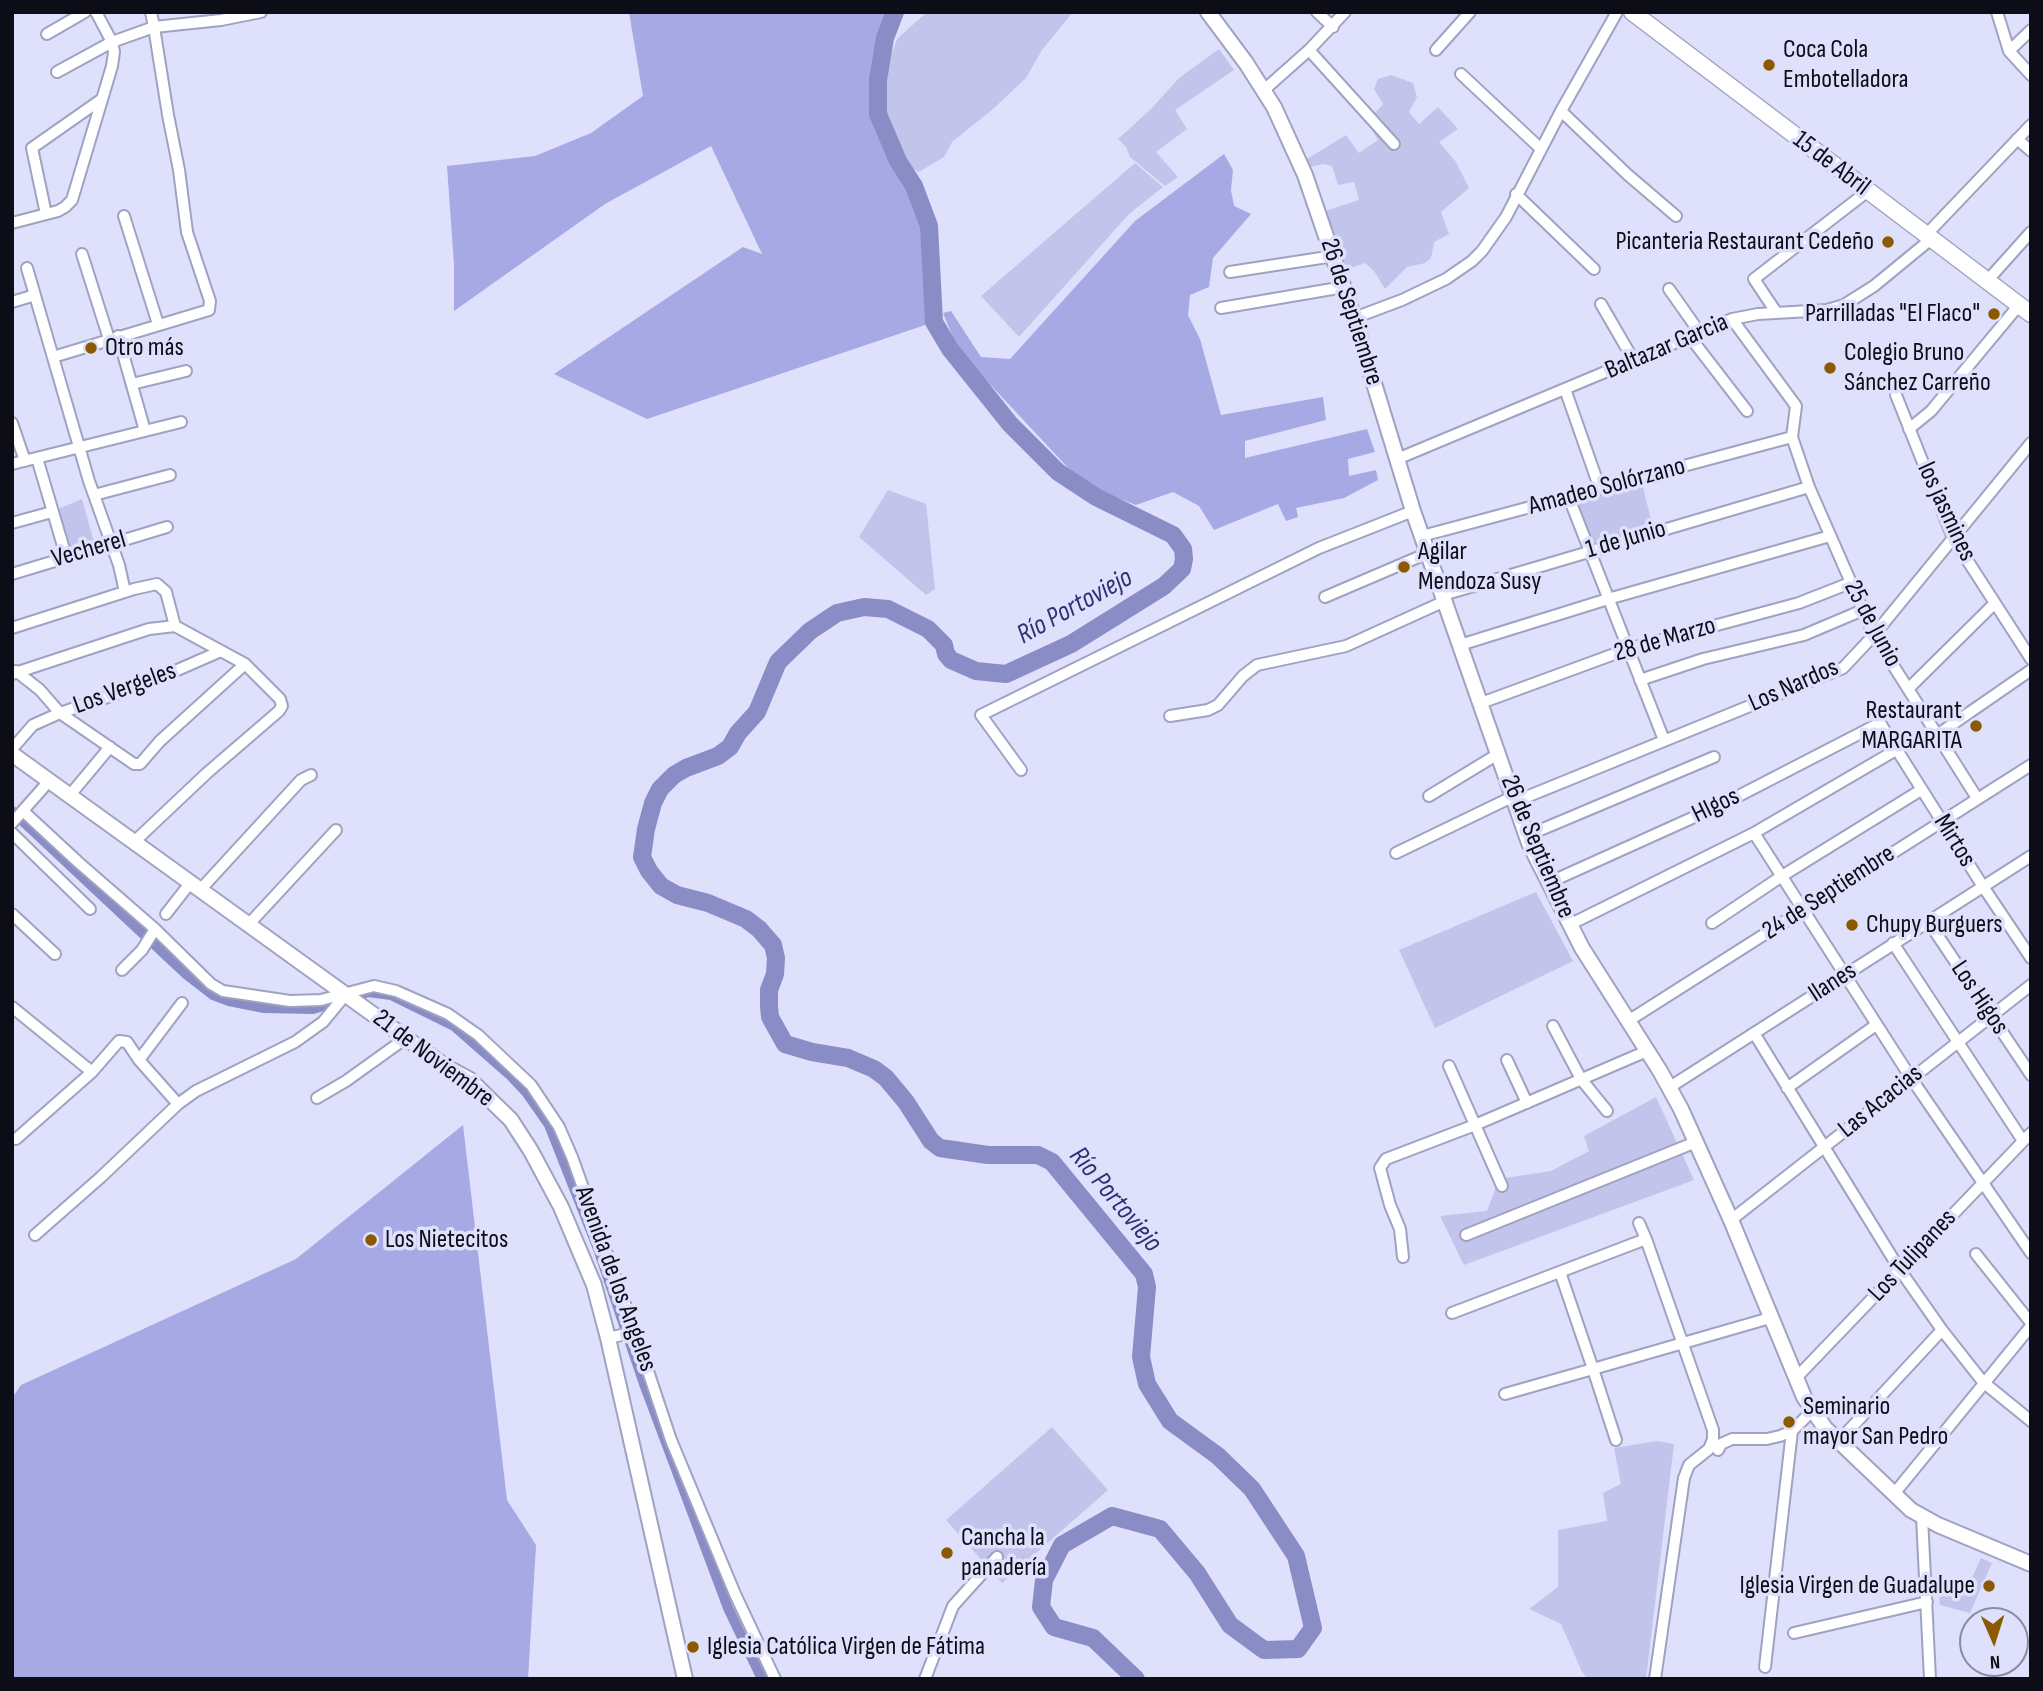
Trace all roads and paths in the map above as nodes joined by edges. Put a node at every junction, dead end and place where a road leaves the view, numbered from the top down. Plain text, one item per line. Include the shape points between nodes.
1 (85, 12) edge
2 (96, 12) edge
3 (151, 12) edge
4 (261, 12) edge
5 (1208, 12) edge
6 (1317, 12) edge
7 (1345, 12) edge
8 (1470, 12) edge
9 (1617, 12) edge
10 (1632, 12) edge
11 (1997, 12) edge
12 (154, 27) junction
13 (1333, 27) junction
14 (2031, 30) edge
15 (47, 34) dead end
16 (112, 42) junction
17 (1309, 50) junction
18 (1436, 50) dead end
19 (2009, 51) junction
20 (57, 72) dead end
21 (1461, 74) dead end
22 (2031, 75) edge
23 (1264, 90) junction
24 (102, 99) junction
25 (1561, 111) junction
26 (2031, 125) edge
27 (2017, 139) junction
28 (1394, 144) dead end
29 (1541, 149) junction
30 (2031, 151) edge
31 (1868, 191) junction
32 (1516, 194) junction
33 (46, 214) junction
34 (124, 216) dead end
35 (1676, 216) dead end
36 (12, 223) edge
37 (1927, 238) junction
38 (2029, 238) edge
39 (82, 254) dead end
40 (1334, 256) junction
41 (27, 268) dead end
42 (1594, 269) dead end
43 (1230, 272) dead end
44 (1987, 281) junction
45 (1344, 287) junction
46 (1669, 289) dead end
47 (35, 295) junction
48 (12, 302) edge
49 (1601, 304) dead end
50 (1221, 308) dead end
51 (2025, 310) edge
52 (1776, 312) junction
53 (1354, 318) junction
54 (1732, 319) junction
55 (158, 324) junction
56 (1695, 335) junction
57 (114, 337) junction
58 (53, 357) junction
59 (1634, 360) junction
60 (186, 371) dead end
61 (132, 384) junction
62 (1565, 389) junction
63 (1896, 395) dead end
64 (1747, 411) dead end
65 (181, 422) dead end
66 (12, 423) edge
67 (1909, 429) junction
68 (145, 431) junction
69 (1792, 438) junction
70 (2031, 443) edge
71 (79, 446) junction
72 (37, 457) junction
73 (1397, 459) junction
74 (25, 461) junction
75 (12, 464) edge
76 (170, 475) dead end
77 (1809, 487) junction
78 (1600, 489) junction
79 (94, 495) junction
80 (1569, 498) junction
81 (1413, 511) junction
82 (52, 512) junction
83 (12, 523) edge
84 (167, 527) dead end
85 (1422, 536) junction
86 (1830, 536) junction
87 (1953, 538) junction
88 (111, 545) junction
89 (1589, 551) junction
90 (1428, 553) junction
91 (66, 556) junction
92 (12, 574) edge
93 (1850, 583) junction
94 (125, 592) junction
95 (1325, 597) dead end
96 (1444, 598) junction
97 (1608, 599) junction
98 (1995, 603) junction
99 (1863, 610) junction
100 (176, 626) junction
101 (12, 628) edge
102 (1874, 635) junction
103 (1461, 645) junction
104 (1628, 649) junction
105 (222, 651) junction
106 (2031, 659) edge
107 (245, 664) junction
108 (2031, 670) edge
109 (14, 673) edge
110 (1640, 680) junction
111 (1908, 690) junction
112 (1481, 703) junction
113 (60, 713) junction
114 (1170, 716) dead end
115 (1880, 723) joint
116 (1937, 735) junction
117 (1664, 740) junction
118 (110, 747) junction
119 (1896, 750) junction
120 (12, 751) edge
121 (1498, 754) junction
122 (1714, 757) dead end
123 (2031, 765) edge
124 (1021, 771) dead end
125 (312, 775) dead end
126 (50, 780) junction
127 (1922, 790) junction
128 (70, 794) junction
129 (1429, 796) dead end
130 (1977, 798) junction
131 (1513, 800) junction
132 (18, 816) edge
133 (1941, 820) junction
134 (336, 830) dead end
135 (12, 833) edge
136 (1754, 833) junction
137 (1526, 836) junction
138 (135, 841) junction
139 (1396, 853) dead end
140 (2031, 856) edge
141 (1782, 876) junction
142 (1548, 883) junction
143 (196, 885) junction
144 (1982, 885) junction
145 (90, 909) dead end
146 (1804, 910) junction
147 (166, 914) dead end
148 (12, 915) edge
149 (1928, 921) junction
150 (1712, 923) dead end
151 (249, 924) junction
152 (1569, 925) junction
153 (154, 932) junction
154 (1893, 943) junction
155 (55, 954) dead end
156 (2031, 958) edge
157 (122, 970) dead end
158 (1844, 975) junction
159 (2031, 985) edge
160 (346, 995) junction
161 (182, 1003) dead end
162 (12, 1007) edge
163 (1991, 1016) junction
164 (1628, 1021) junction
165 (1876, 1025) junction
166 (1553, 1026) dead end
167 (1754, 1033) junction
168 (406, 1038) junction
169 (1956, 1042) junction
170 (1647, 1051) junction
171 (139, 1060) junction
172 (1507, 1060) dead end
173 (1449, 1066) dead end
174 (92, 1072) junction
175 (2031, 1075) edge
176 (1910, 1078) junction
177 (1581, 1079) junction
178 (1670, 1087) junction
179 (1787, 1088) junction
180 (317, 1098) dead end
181 (1527, 1103) junction
182 (178, 1104) junction
183 (1607, 1111) dead end
184 (1475, 1125) junction
185 (2027, 1137) edge
186 (16, 1139) dead end
187 (1696, 1142) junction
188 (1824, 1147) junction
189 (1983, 1182) junction
190 (1502, 1186) dead end
191 (1731, 1220) junction
192 (1639, 1223) dead end
193 (35, 1235) dead end
194 (1466, 1235) dead end
195 (1646, 1239) junction
196 (2031, 1253) edge
197 (1976, 1254) dead end
198 (1404, 1257) dead end
199 (1900, 1270) junction
200 (1560, 1272) junction
201 (1452, 1313) dead end
202 (1770, 1318) junction
203 (2031, 1324) edge
204 (1942, 1330) junction
205 (623, 1335) junction
206 (1684, 1343) junction
207 (1593, 1369) junction
208 (1796, 1378) junction
209 (1983, 1382) junction
210 (1505, 1394) dead end
211 (1812, 1411) junction
212 (2031, 1420) edge
213 (1791, 1431) junction
214 (1616, 1440) dead end
215 (1838, 1442) junction
216 (1718, 1450) dead end
217 (1893, 1495) junction
218 (1922, 1517) junction
219 (998, 1557) dead end
220 (2030, 1564) edge
221 (1927, 1602) junction
222 (1794, 1633) dead end
223 (1765, 1667) dead end
224 (685, 1679) edge
225 (775, 1679) edge
226 (925, 1679) edge
227 (1655, 1679) edge
228 (1930, 1679) edge

1 - 15 street
2 - 16 street
3 - 12 street
4 - 12 street
5 - 23 street, 26 de Septiembre
6 - 13 street
7 - 13 street
8 - 18 street
9 - 25 street
10 - 31 main road, 15 de Abril
11 - 19 street
12 - 16 street
12 - 55 street via 187,232 210,301 209,310
13 - 17 street
14 - 19 street
16 - 20 street
16 - 24 street via 112,66
17 - 23 street
17 - 28 street
19 - 22 street
21 - 29 street
23 - 40 street, 26 de Septiembre via 1305,174
24 - 33 street via 72,200 65,208
24 - 33 street via 32,148
25 - 29 street
25 - 35 street
26 - 27 street, Baltazar Garcia
27 - 30 street
27 - 37 street, Baltazar Garcia
29 - 32 street
31 - 37 main road, 15 de Abril
31 - 52 street via 1754,279
32 - 42 street
32 - 53 street via 1498,230 1472,261 1426,289
33 - 36 street
34 - 55 street
37 - 44 main road, 15 de Abril
37 - 52 street, Baltazar Garcia via 1874,286 1844,305 1815,312
38 - 44 street
39 - 57 street
40 - 43 street
40 - 45 street, 26 de Septiembre
41 - 47 street
44 - 51 main road, 15 de Abril
45 - 50 street
45 - 53 street, 26 de Septiembre
46 - 56 street
47 - 48 street
47 - 58 street
49 - 59 street
51 - 67 street
52 - 54 street, Baltazar Garcia
53 - 73 street, 26 de Septiembre
54 - 56 street, Baltazar Garcia
54 - 69 street via 1796,406
55 - 57 street
56 - 59 street, Baltazar Garcia
56 - 64 street
57 - 58 street
57 - 61 street
58 - 71 street
59 - 62 street, Baltazar Garcia
60 - 61 street
61 - 68 street
62 - 73 street, Baltazar Garcia
62 - 78 street
63 - 67 street, los jasmines
65 - 68 street
66 - 74 street
67 - 87 street, los jasmines
68 - 71 street
69 - 77 street, 25 de Junio
69 - 78 street, Amadeo Solórzano
70 - 87 street, Los Nardos
71 - 72 street
71 - 79 street
72 - 74 street
72 - 82 street
73 - 81 street, 26 de Septiembre
74 - 75 street
76 - 79 street
77 - 86 street, 25 de Junio
77 - 89 street, 1 de Junio
78 - 80 street, Amadeo Solórzano
79 - 88 street
80 - 85 street, Amadeo Solórzano
80 - 89 street
81 - 85 street, 26 de Septiembre
81 - 124 street via 1319,548 981,715
82 - 83 street
82 - 91 street
84 - 88 street, Vecherel
85 - 90 street, 26 de Septiembre
86 - 93 street, 25 de Junio
86 - 97 street
87 - 98 street, los jasmines
87 - 102 street, Los Nardos
88 - 91 street, Vecherel
88 - 94 street
89 - 96 street, 1 de Junio
89 - 97 street
90 - 95 street
90 - 96 street, 26 de Septiembre
91 - 92 street, Vecherel
93 - 99 street, 25 de Junio
93 - 104 street, 28 de Marzo via 1799,603
94 - 100 street via 162,586
94 - 101 street
96 - 103 street, 26 de Septiembre
96 - 114 street, 1 de Junio via 1346,646 1257,665 1218,705
97 - 103 street
97 - 104 street
98 - 106 street, los jasmines
98 - 111 street
99 - 102 street, 25 de Junio
99 - 110 street via 1804,635 1703,659
100 - 105 street
100 - 109 street via 149,629
102 - 111 street, 25 de Junio
102 - 117 street, Los Nardos via 1835,672
103 - 112 street, 26 de Septiembre
104 - 110 street
104 - 112 street, 28 de Marzo
105 - 107 street
105 - 113 street, Los Vergeles via 143,685
107 - 118 street via 140,764
107 - 138 street via 280,699 279,711
108 - 116 street
109 - 113 street via 40,690
110 - 117 street
111 - 116 street, 25 de Junio
112 - 121 street, 26 de Septiembre
113 - 118 street
113 - 120 street, Los Vergeles via 33,725
115 - 119 street, Mirtos
115 - 142 street, HIgos via 1723,804
116 - 130 street, 25 de Junio
117 - 131 street, Los Nardos
118 - 128 street
119 - 127 street, Mirtos
119 - 136 street
120 - 126 street, 21 de Noviembre
121 - 129 street
121 - 131 street, 26 de Septiembre
122 - 137 street
123 - 130 street, 24 de Septiembre
125 - 143 street
126 - 128 street, 21 de Noviembre
126 - 132 street
127 - 133 street, Mirtos
127 - 141 street
128 - 138 street, 21 de Noviembre
130 - 133 street, 24 de Septiembre
131 - 137 street, 26 de Septiembre
131 - 139 street, Los Nardos
132 - 153 street, Avenida de los Angeles
133 - 144 street, Mirtos
133 - 146 street, 24 de Septiembre
134 - 151 street
135 - 145 street
136 - 141 street
136 - 152 street
137 - 142 street, 26 de Septiembre
138 - 143 street, 21 de Noviembre
140 - 144 street, Ilanes
141 - 146 street
141 - 150 street
142 - 152 street, 26 de Septiembre
143 - 147 street
143 - 151 street, 21 de Noviembre
144 - 149 street, Ilanes
144 - 156 street, Mirtos
146 - 158 street
146 - 164 street, 24 de Septiembre
148 - 155 street
149 - 154 street, Ilanes
149 - 163 street, Los Higos
151 - 160 street, 21 de Noviembre
152 - 164 street, 26 de Septiembre
153 - 157 street
153 - 160 street, Avenida de los Angeles via 223,991 290,1001
154 - 158 street, Ilanes
154 - 169 street
158 - 165 street
158 - 167 street, Ilanes
159 - 163 street, Las Acacias
160 - 168 street, 21 de Noviembre
160 - 182 street via 323,1022 295,1042
160 - 205 street, Avenida de los Angeles via 374,986 421,1000 478,1035 531,1085 564,1137
161 - 171 street
162 - 174 street
163 - 169 street, Las Acacias
163 - 175 street, Los Higos
164 - 170 street, 26 de Septiembre
165 - 176 street
165 - 179 street
166 - 177 street
167 - 178 street, Ilanes
167 - 179 street
168 - 180 street
168 - 205 street, 21 de Noviembre via 470,1080 521,1134
169 - 176 street, Las Acacias
169 - 185 street
170 - 177 street
170 - 178 street, 26 de Septiembre
171 - 174 street via 127,1042 119,1041
171 - 182 street
172 - 181 street
173 - 184 street
174 - 186 street
176 - 188 street, Las Acacias
176 - 189 street
177 - 181 street
177 - 183 street
178 - 187 street, 26 de Septiembre
179 - 188 street
181 - 184 street
182 - 193 street
184 - 190 street
184 - 198 street via 1386,1160 1380,1168
185 - 189 street, Los Tulipanes
187 - 191 street, 26 de Septiembre
187 - 194 street
188 - 191 street, Las Acacias
188 - 199 street
189 - 196 street
189 - 199 street, Los Tulipanes
191 - 202 street, 26 de Septiembre
192 - 195 street
195 - 200 street
195 - 206 street
197 - 203 street
199 - 204 street
199 - 208 street, Los Tulipanes
200 - 201 street
200 - 207 street
202 - 206 street
202 - 208 street, 26 de Septiembre
203 - 209 street
204 - 209 street
204 - 215 street
205 - 224 street, 21 de Noviembre
205 - 225 street, Avenida de los Angeles
206 - 207 street
206 - 227 street via 1713,1439 1703,1455 1689,1465 1684,1478
207 - 210 street
207 - 214 street
208 - 211 street, 26 de Septiembre
209 - 212 street
209 - 217 street
211 - 213 street
211 - 215 street, 26 de Septiembre
213 - 216 street via 1780,1437 1727,1441
213 - 223 street
215 - 217 street, 26 de Septiembre
217 - 218 street, 26 de Septiembre
218 - 220 street, 26 de Septiembre
218 - 221 street
219 - 226 street via 953,1606
221 - 222 street
221 - 228 street

